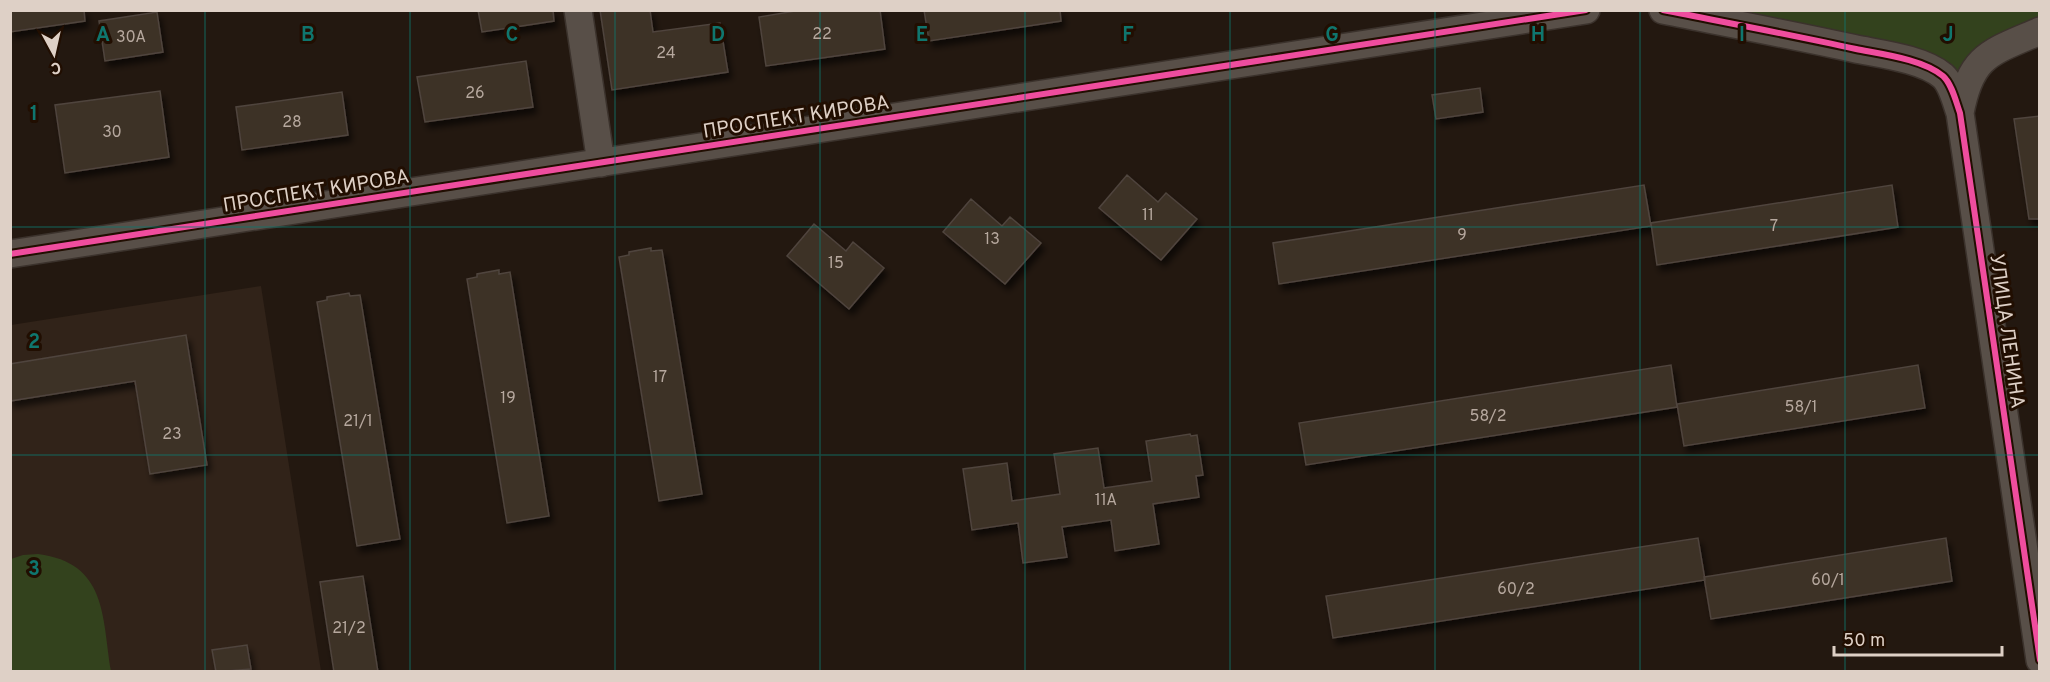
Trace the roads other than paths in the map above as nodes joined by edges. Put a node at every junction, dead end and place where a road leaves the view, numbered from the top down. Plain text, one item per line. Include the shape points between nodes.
1 (578, 10) edge
2 (1586, 10) edge
3 (1663, 10) edge
4 (2040, 31) edge
5 (1960, 113) junction
6 (601, 164) junction
7 (10, 254) edge
8 (2040, 660) edge

1 - 6 street
2 - 6 street, ПРОСПЕКТ КИРОВА
3 - 5 street via 1920,64 1944,77
4 - 5 street via 2004,47 1976,66
5 - 8 street, УЛИЦА ЛЕНИНА
6 - 7 street, ПРОСПЕКТ КИРОВА

